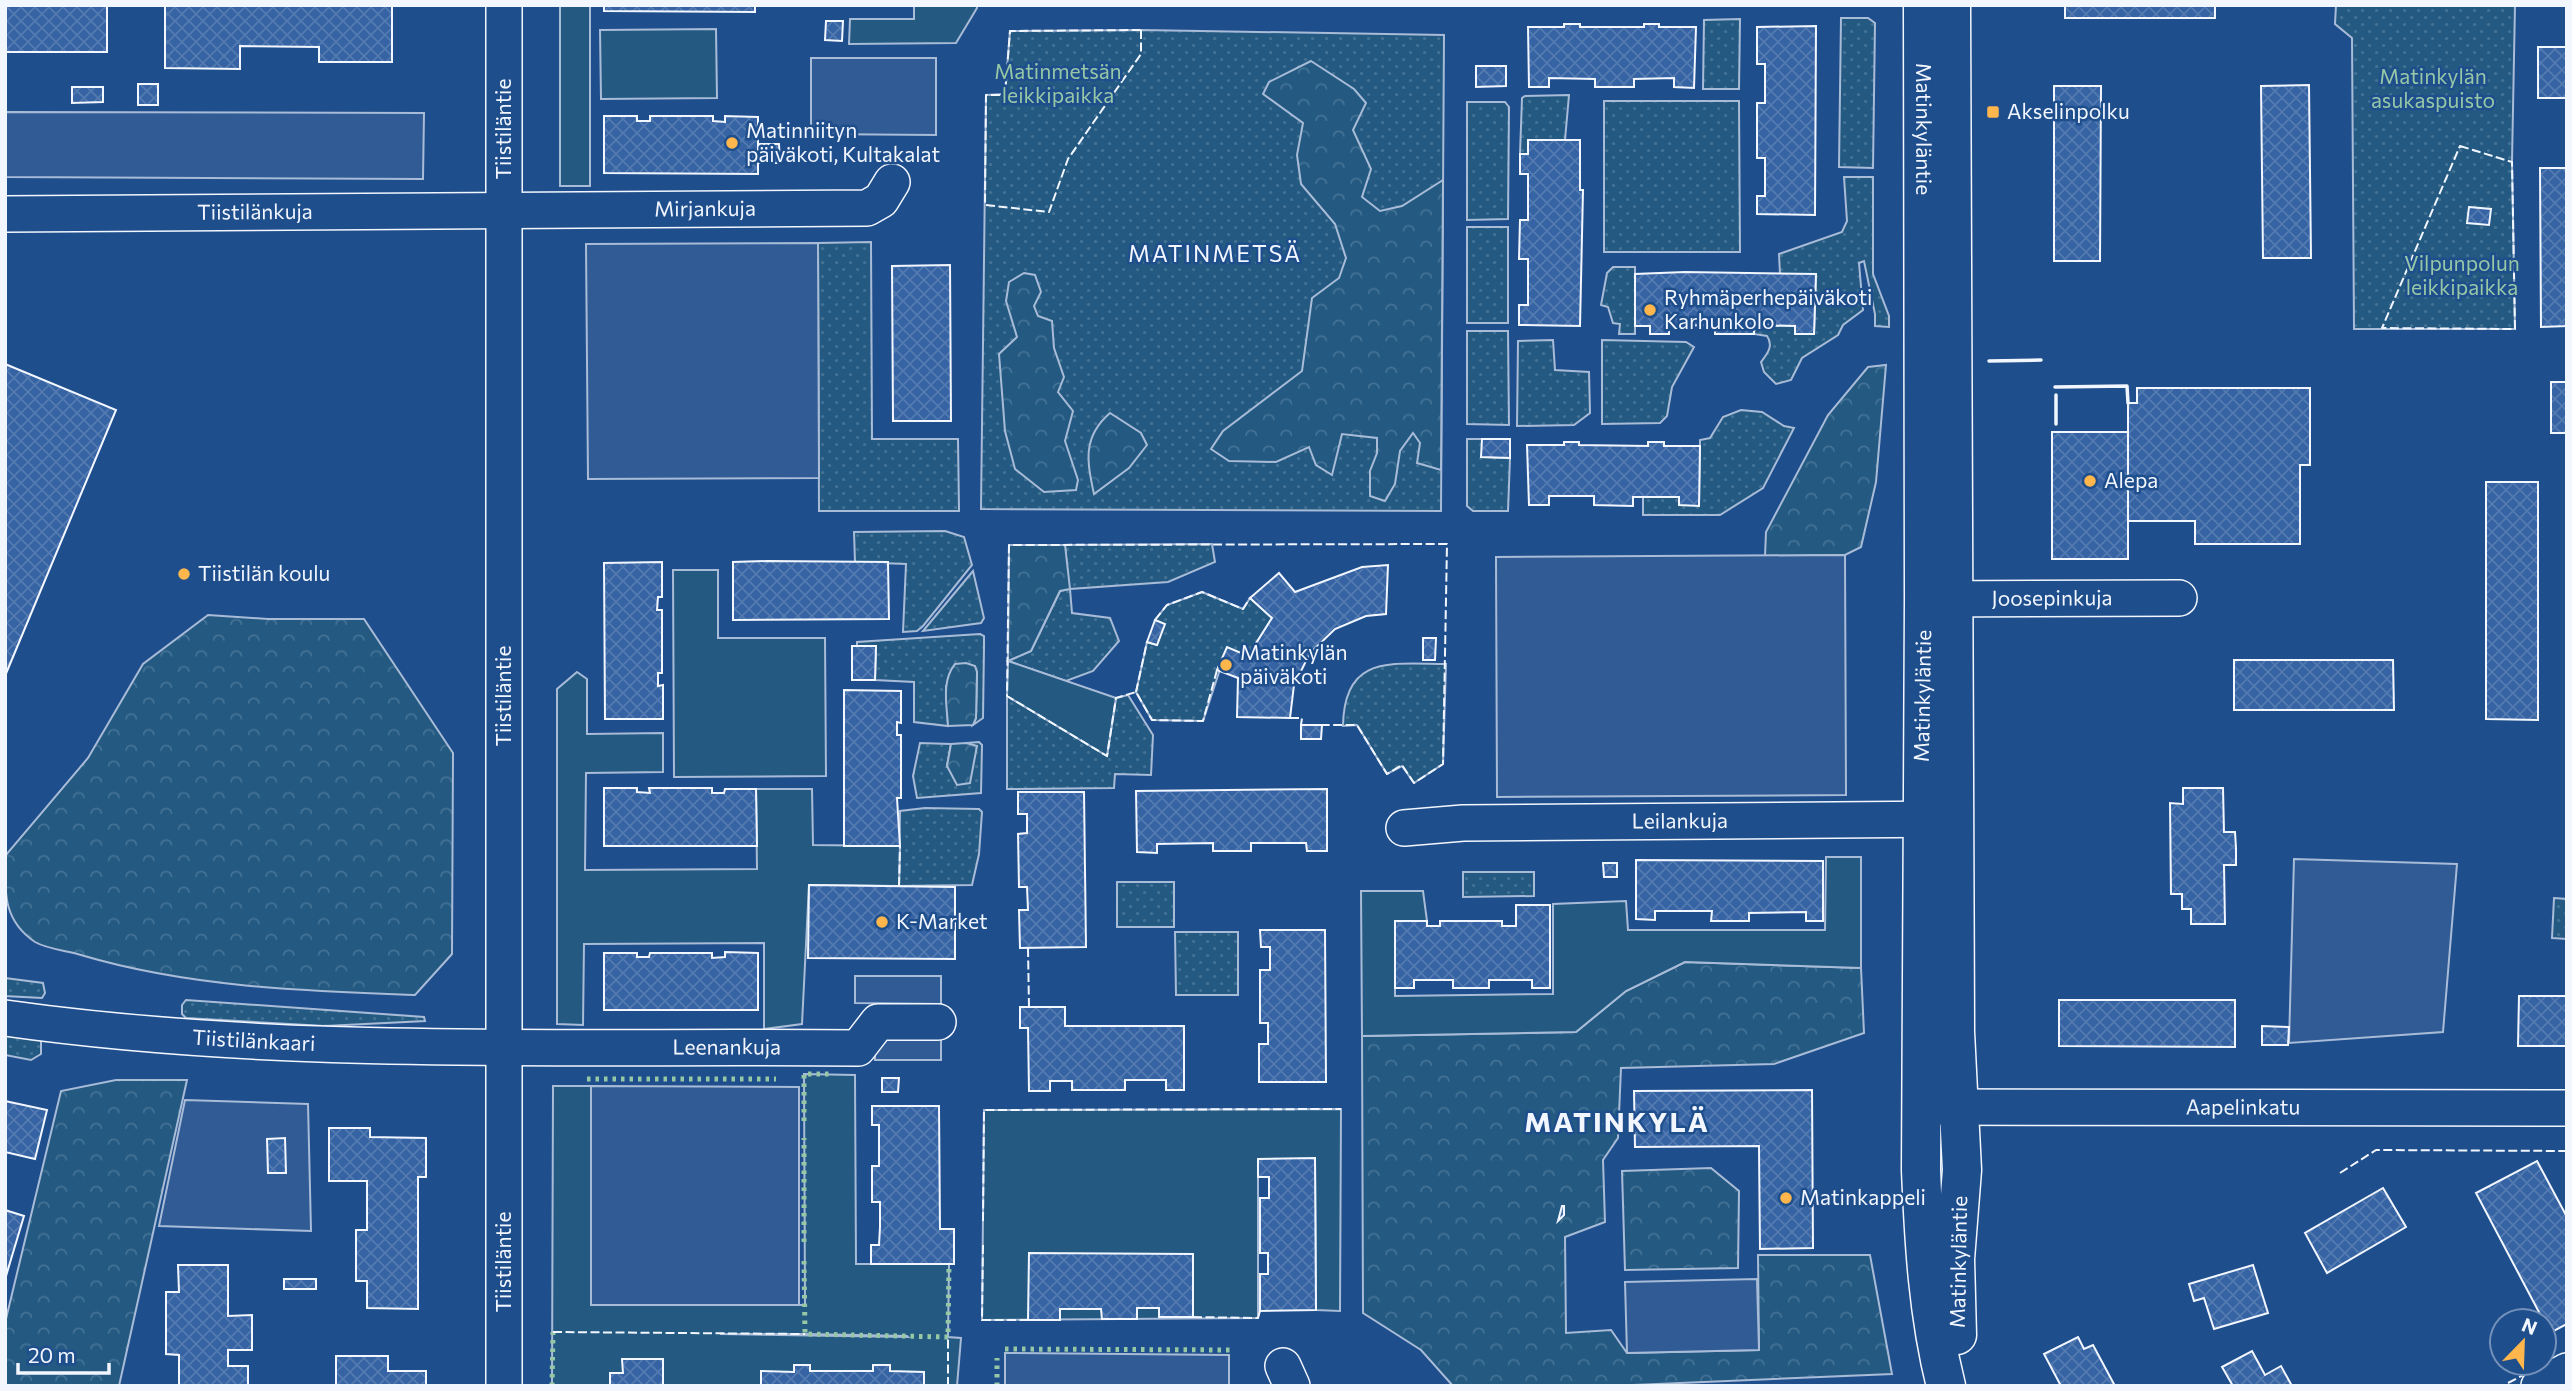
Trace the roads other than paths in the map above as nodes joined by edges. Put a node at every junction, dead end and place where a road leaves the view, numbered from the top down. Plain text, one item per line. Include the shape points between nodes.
1 (504, 5) edge
2 (1923, 5) edge
3 (1951, 5) edge
4 (892, 182) dead end
5 (504, 209) junction
6 (5, 214) edge
7 (2179, 598) dead end
8 (1939, 599) junction
9 (1938, 820) junction
10 (1404, 828) dead end
11 (5, 1018) edge
12 (938, 1022) dead end
13 (504, 1049) junction
14 (1922, 1107) junction
15 (1960, 1107) junction
16 (2567, 1108) edge
17 (2567, 1371) edge
18 (504, 1386) edge
19 (1946, 1386) edge
20 (1957, 1386) edge
21 (2539, 1386) edge

1 - 5 street, Tiistiläntie
2 - 8 main road, Matinkyläntie
3 - 8 main road, Matinkyläntie
4 - 5 street, Mirjankuja via 881,200 867,208
5 - 6 street, Tiistilänkuja via 466,213
5 - 13 street, Tiistiläntie
7 - 8 street, Joosepinkuja
8 - 9 main road, Matinkyläntie
9 - 10 street, Leilankuja via 1463,823
9 - 14 main road, Matinkyläntie
9 - 15 main road, Matinkyläntie
11 - 13 street, Tiistilänkaari via 145,1034 329,1046
12 - 13 street, Leenankuja via 878,1022 858,1048
13 - 18 street, Tiistiläntie
14 - 15 street, Aapelinkatu
14 - 19 main road, Matinkyläntie via 1925,1258
15 - 16 street, Aapelinkatu
15 - 20 main road, Matinkyläntie
17 - 21 street

